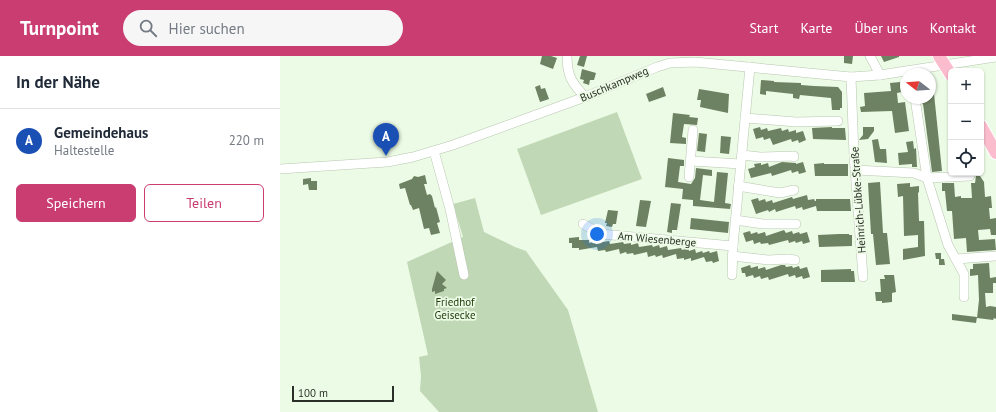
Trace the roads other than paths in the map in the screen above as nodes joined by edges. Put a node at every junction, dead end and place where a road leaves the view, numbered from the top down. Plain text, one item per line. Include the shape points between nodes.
1 (567, 56) edge
2 (870, 56) edge
3 (995, 57) edge
4 (942, 60) edge
5 (750, 67) junction
6 (948, 70) edge
7 (880, 75) junction
8 (851, 77) junction
9 (585, 97) junction
10 (916, 104) edge
11 (745, 118) junction
12 (846, 122) junction
13 (693, 130) dead end
14 (984, 131) edge
15 (434, 151) junction
16 (996, 153) edge
17 (742, 155) junction
18 (794, 157) dead end
19 (691, 161) junction
20 (741, 164) junction
21 (280, 169) edge
22 (855, 170) junction
23 (970, 176) dead end
24 (689, 177) dead end
25 (927, 178) junction
26 (738, 186) junction
27 (794, 190) dead end
28 (735, 220) junction
29 (583, 224) dead end
30 (796, 224) dead end
31 (733, 246) junction
32 (732, 256) junction
33 (996, 256) edge
34 (957, 259) junction
35 (795, 260) dead end
36 (464, 275) dead end
37 (732, 275) dead end
38 (863, 277) dead end
39 (964, 297) dead end

1 - 9 street via 568,74
2 - 7 street
3 - 4 street, Buschkampweg
4 - 6 main road
4 - 7 street, Buschkampweg
5 - 8 street, Buschkampweg
5 - 9 street, Buschkampweg via 695,62 670,63 646,70
5 - 11 street
7 - 8 street, Buschkampweg
8 - 12 street, Heinrich-Lübke-Straße
9 - 15 street, Buschkampweg
10 - 25 street
11 - 12 street
11 - 17 street
12 - 22 street, Heinrich-Lübke-Straße
13 - 19 street
14 - 16 main road
15 - 21 street, Buschkampweg via 387,162
15 - 36 street
17 - 18 street
17 - 20 street
19 - 20 street
19 - 24 street
20 - 26 street
22 - 25 street via 914,173
22 - 38 street, Heinrich-Lübke-Straße
23 - 25 street
25 - 34 street via 948,245
26 - 27 street via 780,193
26 - 28 street
28 - 30 street via 763,224
28 - 31 street
29 - 31 street, Am Wiesenberge via 601,234
31 - 32 street
32 - 35 street
32 - 37 street
33 - 34 street
34 - 39 street via 964,274

